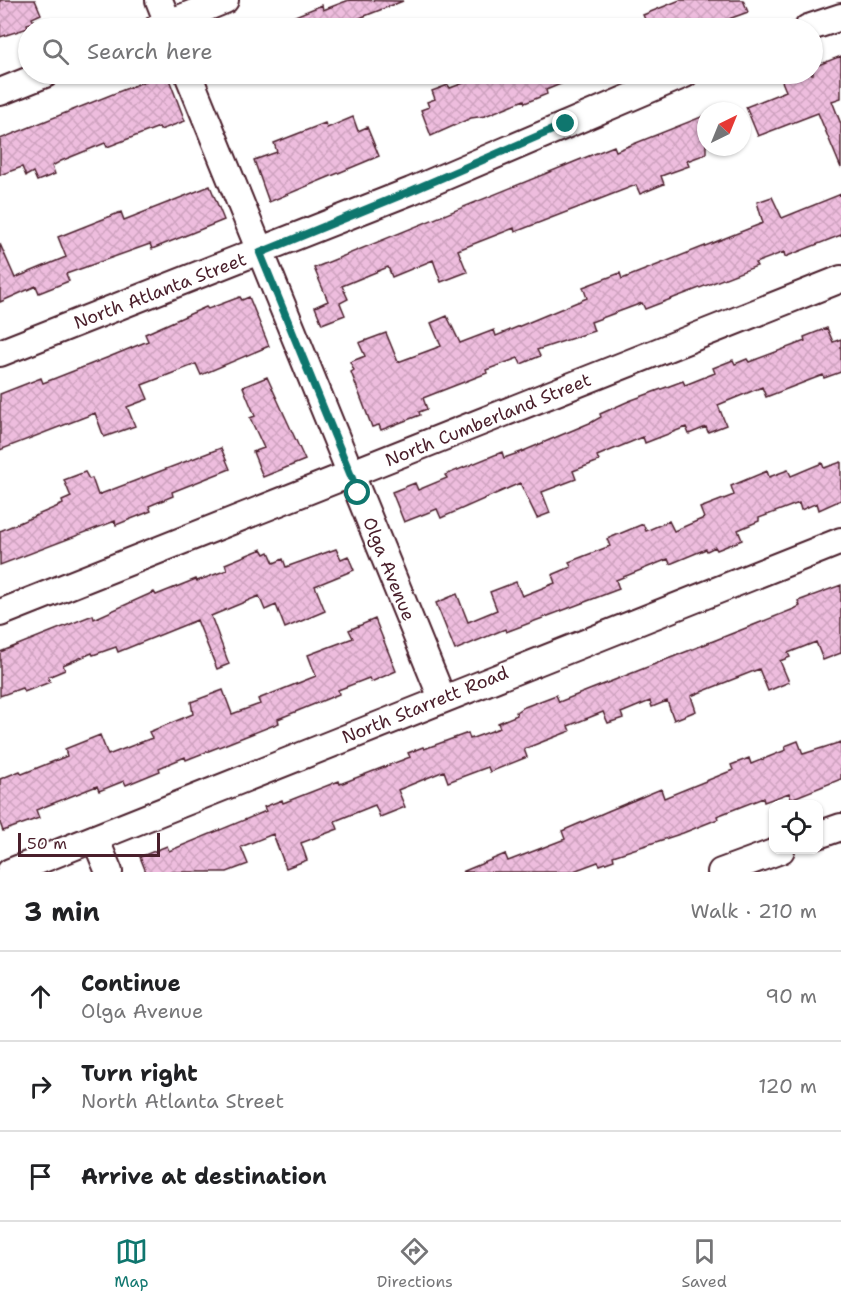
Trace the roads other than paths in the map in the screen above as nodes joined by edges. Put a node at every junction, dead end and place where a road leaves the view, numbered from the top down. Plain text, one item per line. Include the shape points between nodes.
1 (159, 0) edge
2 (225, 0) edge
3 (841, 17) edge
4 (163, 18) edge
5 (185, 18) edge
6 (823, 23) edge
7 (20, 84) edge
8 (192, 84) edge
9 (662, 84) edge
10 (0, 92) edge
11 (260, 253) junction
12 (841, 279) edge
13 (0, 353) edge
14 (351, 475) junction
15 (841, 541) edge
16 (0, 614) edge
17 (442, 698) junction
18 (841, 827) edge
19 (823, 834) edge
20 (95, 838) junction
21 (769, 854) edge
22 (10, 872) edge
23 (109, 872) edge
24 (721, 872) edge

1 - 4 street
2 - 5 street
3 - 6 street
7 - 10 street
8 - 11 street, Olga Avenue
9 - 11 street, North Atlanta Street
11 - 13 street, North Atlanta Street
11 - 14 street, Olga Avenue
12 - 14 street, North Cumberland Street
14 - 16 street, North Cumberland Street
14 - 17 street, Olga Avenue
15 - 17 street, North Starrett Road
17 - 20 street, North Starrett Road
18 - 19 street
20 - 22 street, North Starrett Road
20 - 23 street
21 - 24 street

